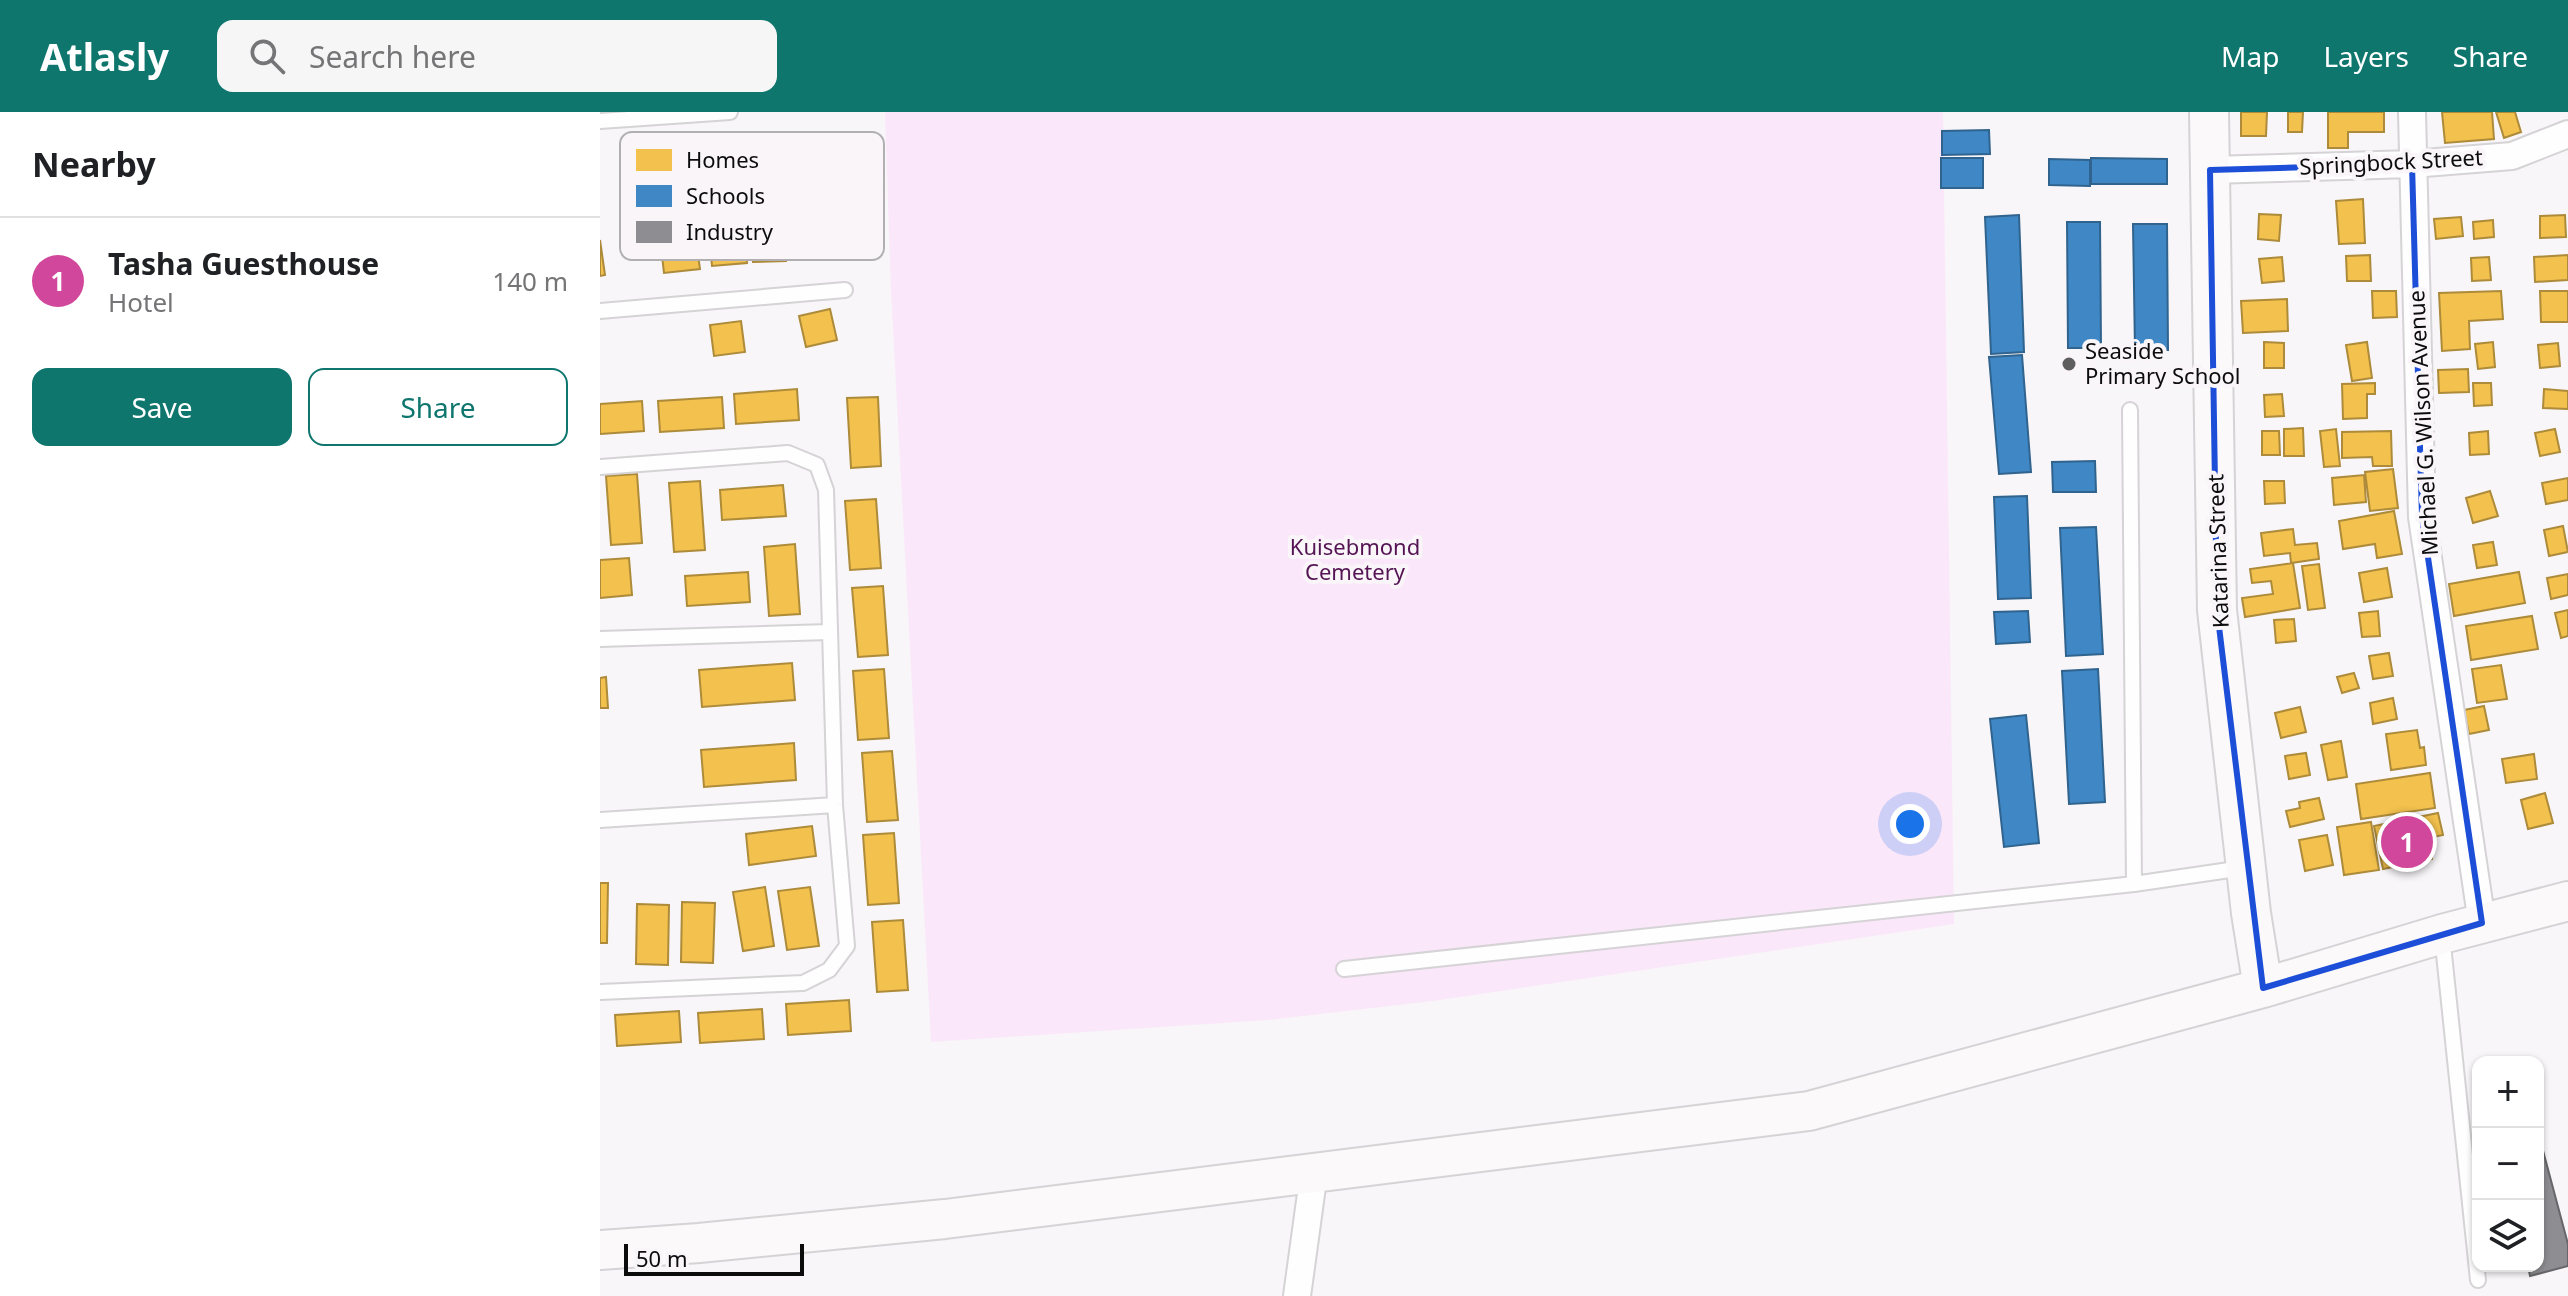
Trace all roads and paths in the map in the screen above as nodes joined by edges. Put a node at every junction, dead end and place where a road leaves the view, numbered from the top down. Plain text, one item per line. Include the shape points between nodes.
1 (730, 112) edge
2 (2209, 112) edge
3 (2412, 112) edge
4 (600, 121) edge
5 (2568, 134) edge
6 (2412, 164) junction
7 (2210, 170) junction
8 (845, 290) dead end
9 (600, 311) edge
10 (2130, 410) dead end
11 (600, 467) edge
12 (829, 632) junction
13 (600, 639) edge
14 (835, 805) junction
15 (600, 820) edge
16 (2247, 867) junction
17 (2134, 884) junction
18 (2568, 901) edge
19 (2482, 923) junction
20 (2442, 934) junction
21 (1344, 969) dead end
22 (2263, 988) junction
23 (600, 992) edge
24 (1314, 1172) junction
25 (600, 1250) edge
26 (2478, 1280) dead end
27 (1297, 1296) edge

1 - 4 lane
2 - 7 street, Katarina Street
3 - 6 street, Michael G. Wilson Avenue
5 - 6 street, Springbock Street via 2512,156
6 - 7 street, Springbock Street
6 - 19 street, Michael G. Wilson Avenue via 2422,517
7 - 16 street, Katarina Street via 2217,610
8 - 9 lane
10 - 17 lane
11 - 12 lane via 788,453 817,465 826,490
12 - 13 lane
12 - 14 lane
14 - 15 lane
14 - 23 lane via 847,946 829,970 803,983
16 - 17 lane
16 - 22 street, Katarina Street
17 - 21 lane
18 - 19 street
19 - 20 street
20 - 22 street
20 - 26 lane
22 - 24 street via 1809,1111
24 - 25 street via 945,1219
24 - 27 street

